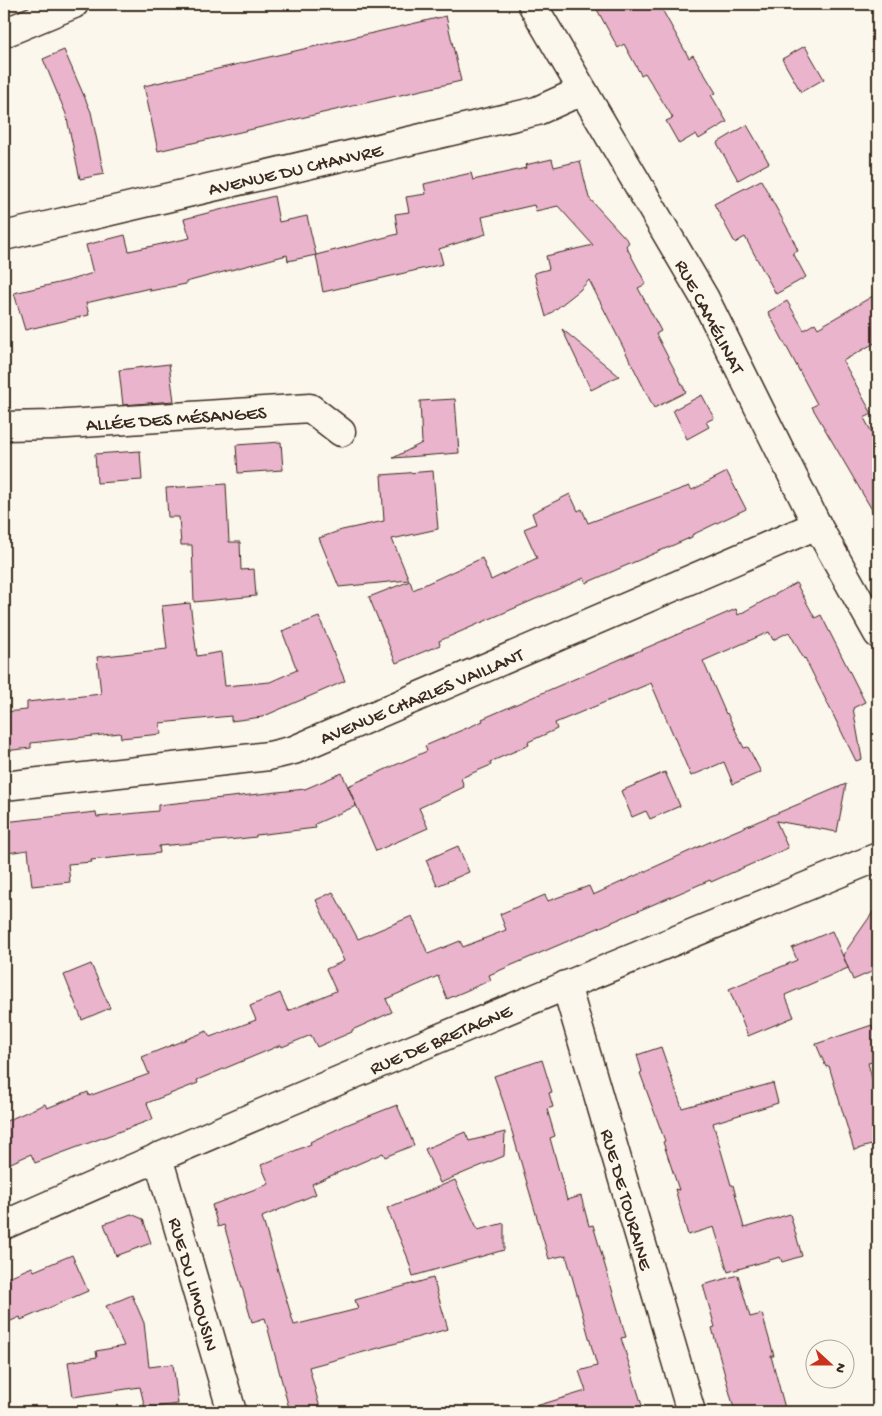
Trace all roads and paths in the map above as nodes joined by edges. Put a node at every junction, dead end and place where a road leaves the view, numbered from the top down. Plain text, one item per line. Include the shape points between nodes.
1 (74, 4) edge
2 (532, 4) edge
3 (4, 33) edge
4 (584, 93) junction
5 (4, 236) edge
6 (4, 426) edge
7 (341, 432) dead end
8 (817, 525) junction
9 (878, 634) edge
10 (4, 786) edge
11 (878, 857) edge
12 (566, 985) junction
13 (158, 1156) junction
14 (4, 1225) edge
15 (232, 1412) edge
16 (691, 1412) edge

1 - 3 street
2 - 4 street, RUE CAMÉLINAT
4 - 5 street, AVENUE DU CHANVRE via 536,111
4 - 8 street, RUE CAMÉLINAT via 704,296
6 - 7 street, ALLÉE DES MÉSANGES via 310,408
8 - 9 street, RUE CAMÉLINAT
8 - 10 street, AVENUE CHARLES VAILLANT via 294,750 269,756
11 - 12 street, RUE DE BRETAGNE
12 - 13 street, RUE DE BRETAGNE
12 - 16 street, RUE DE TOURAINE
13 - 14 street, RUE DE BRETAGNE
13 - 15 street, RUE DU LIMOUSIN

